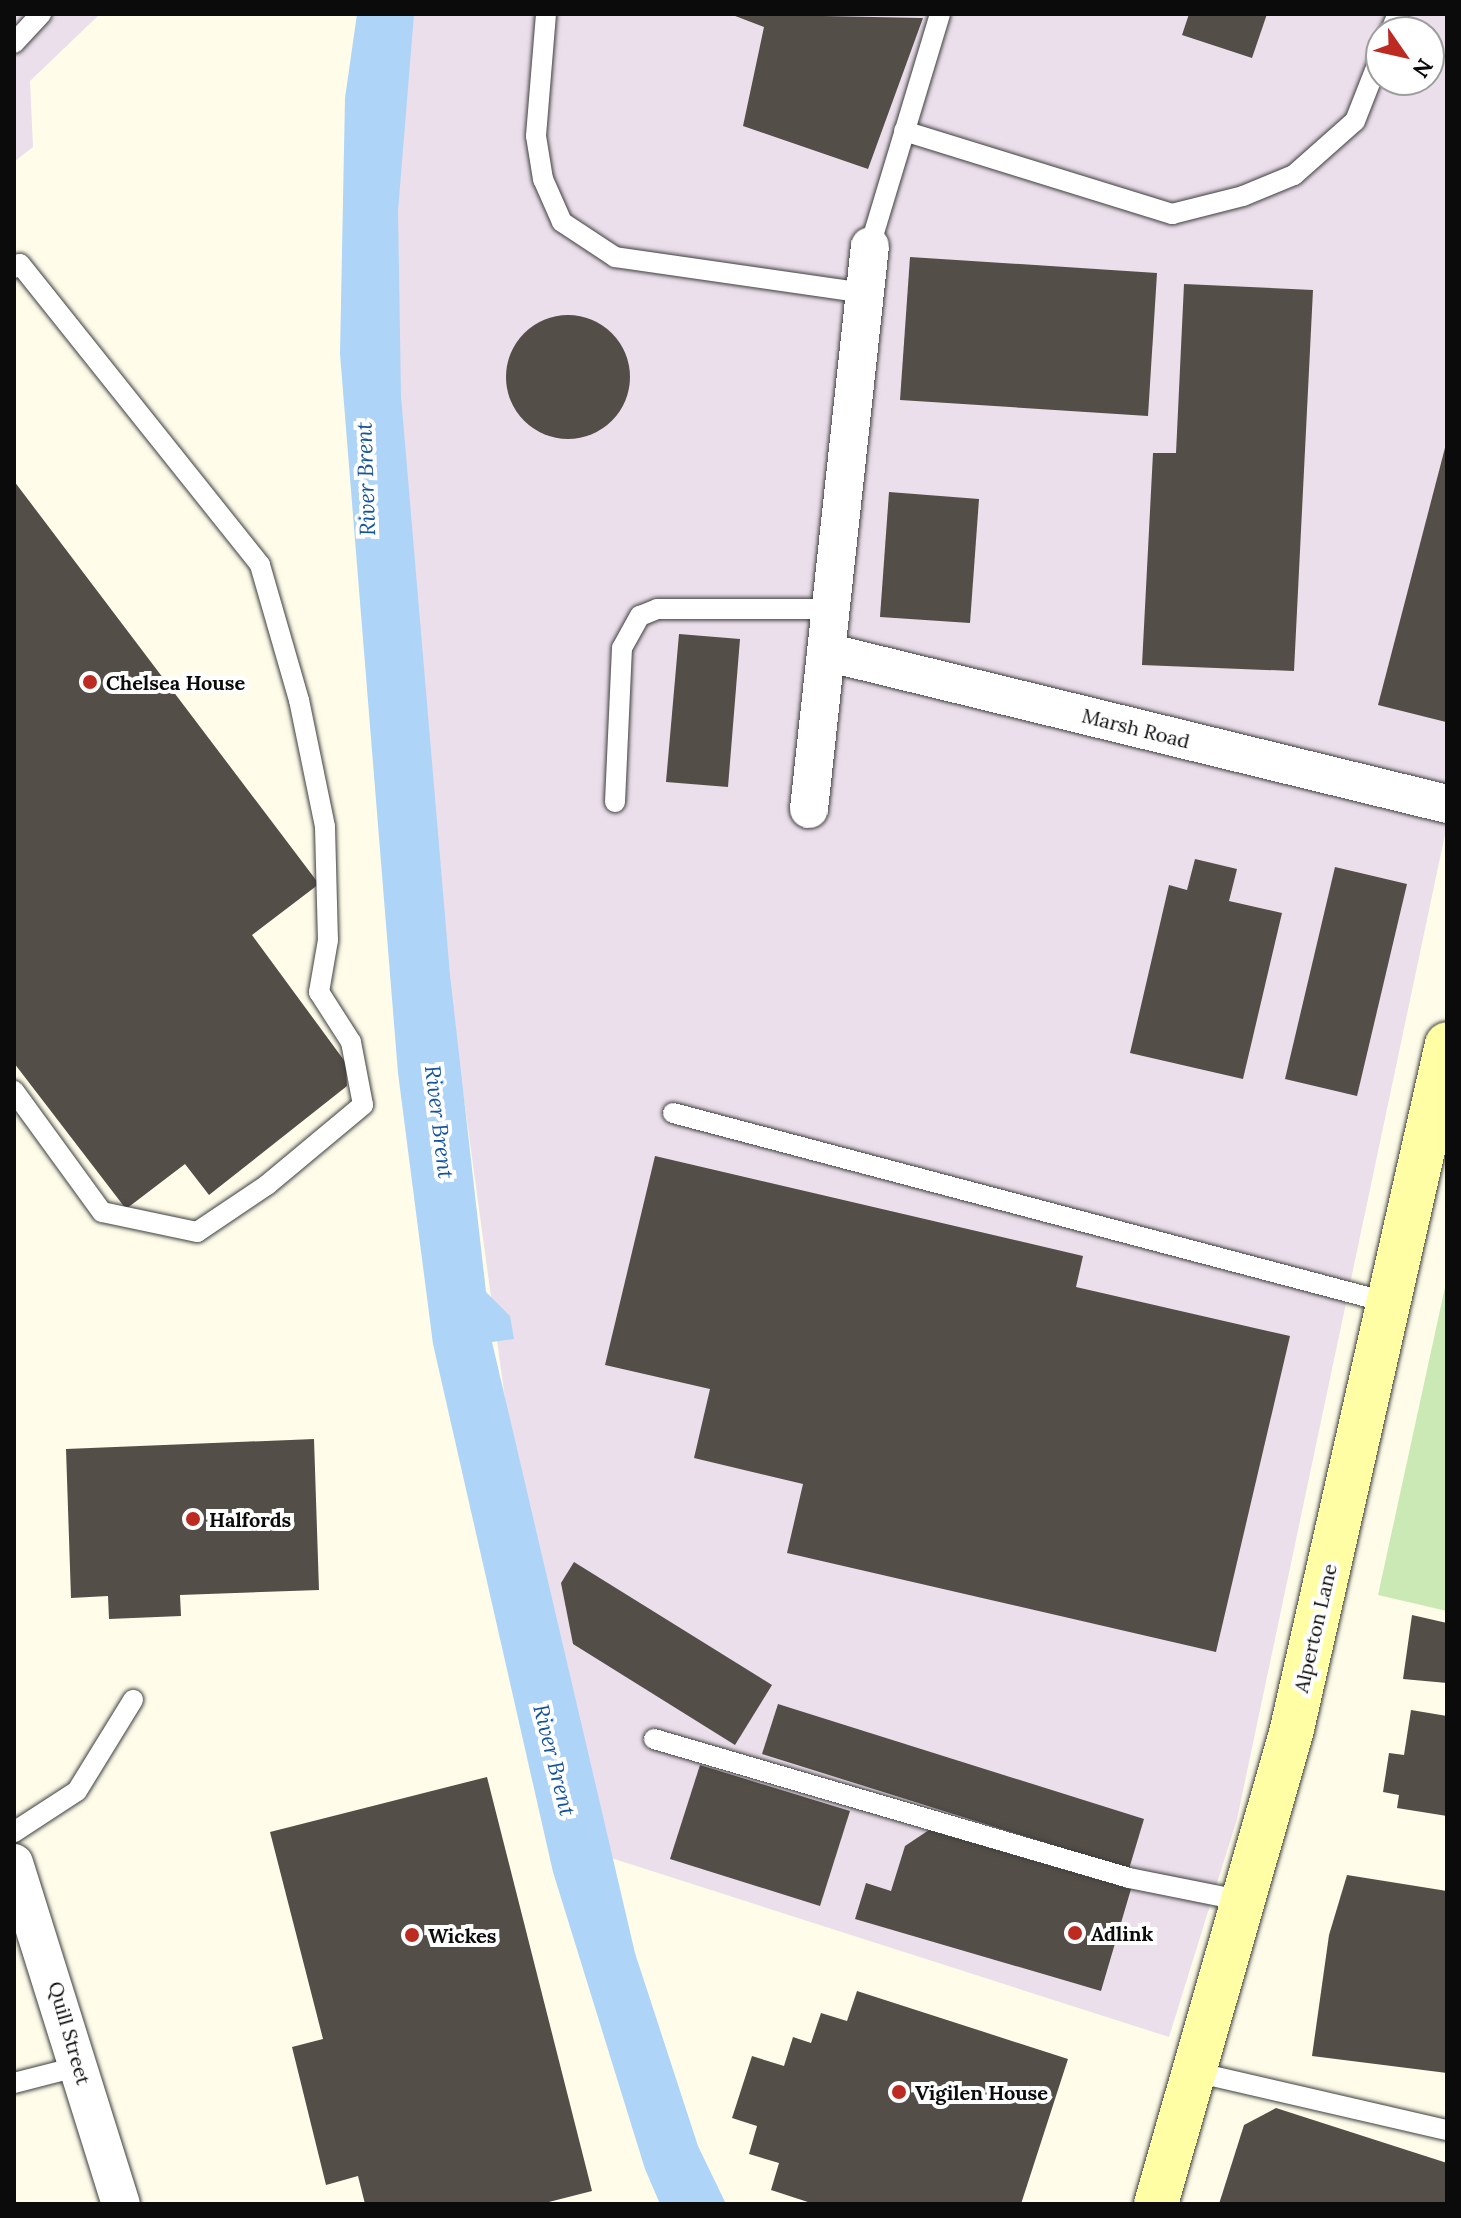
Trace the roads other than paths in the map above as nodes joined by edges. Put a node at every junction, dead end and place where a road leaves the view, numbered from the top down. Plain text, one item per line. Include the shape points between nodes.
1 (41, 14) edge
2 (546, 14) edge
3 (940, 14) edge
4 (14, 43) edge
5 (1365, 96) edge
6 (904, 131) junction
7 (870, 246) joint
8 (14, 268) edge
9 (864, 293) junction
10 (830, 609) junction
11 (826, 652) junction
12 (615, 802) dead end
13 (1447, 804) edge
14 (809, 809) dead end
15 (1447, 1044) edge
16 (14, 1091) edge
17 (673, 1113) dead end
18 (1390, 1303) junction
19 (133, 1700) dead end
20 (654, 1739) dead end
21 (14, 1832) edge
22 (14, 1863) edge
23 (1244, 1901) junction
24 (80, 2066) junction
25 (1195, 2072) junction
26 (14, 2083) edge
27 (1447, 2130) edge
28 (121, 2204) edge
29 (1156, 2204) edge

1 - 4 lane
2 - 9 lane via 536,136 543,179 562,222 615,257
3 - 6 lane
5 - 6 lane via 1355,121 1294,175 1243,196 1172,214
6 - 7 lane
7 - 9 street
8 - 16 lane via 20,264 260,565 299,700 325,827 328,940 319,992 351,1042 363,1105 267,1185 197,1232 102,1212
9 - 10 street
10 - 11 street
10 - 12 lane via 657,609 640,616 622,648
11 - 13 street, Marsh Road
11 - 14 street
15 - 18 main road, Alperton Lane
17 - 18 lane
18 - 23 main road, Alperton Lane via 1292,1729
19 - 21 lane via 77,1791
20 - 23 lane via 1129,1878
22 - 24 street, Quill Street
23 - 25 main road, Alperton Lane
24 - 26 lane
24 - 28 street, Quill Street
25 - 27 lane
25 - 29 main road, Alperton Lane

